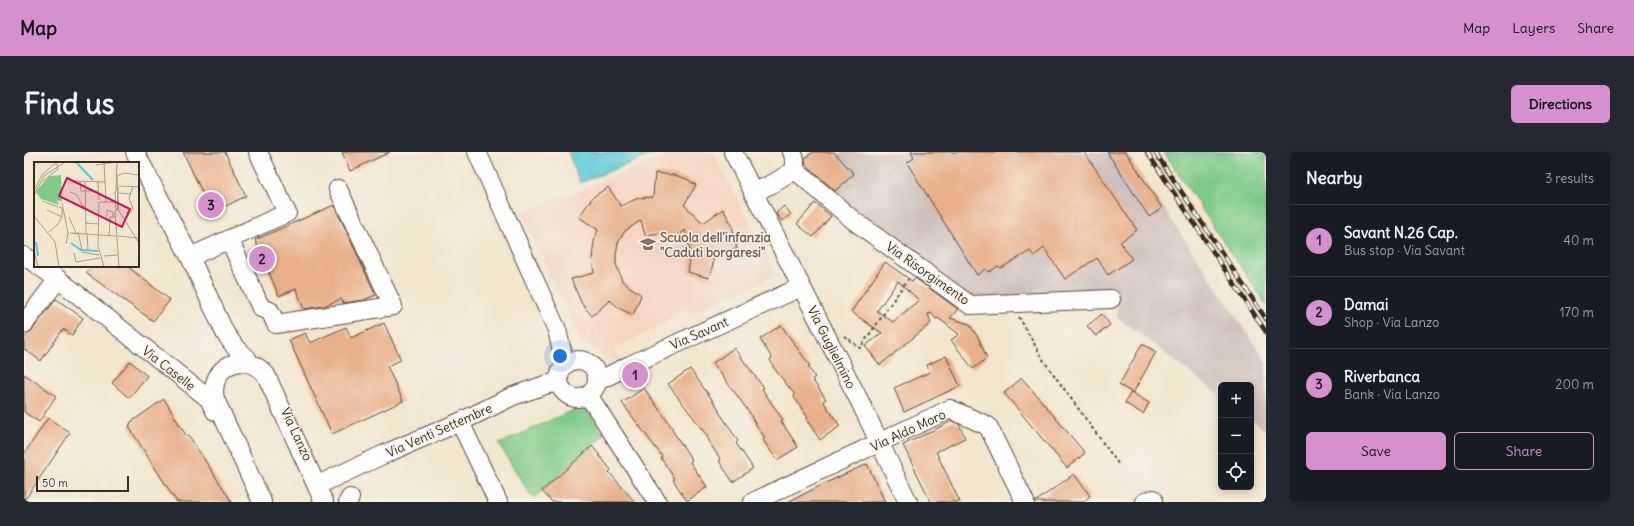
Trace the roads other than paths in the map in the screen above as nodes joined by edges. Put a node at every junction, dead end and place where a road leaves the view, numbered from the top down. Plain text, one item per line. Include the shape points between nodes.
1 (135, 152) edge
2 (258, 152) edge
3 (477, 152) edge
4 (732, 152) edge
5 (792, 152) edge
6 (794, 170) junction
7 (338, 189) dead end
8 (753, 193) junction
9 (229, 239) junction
10 (24, 256) edge
11 (190, 257) junction
12 (34, 263) edge
13 (40, 267) edge
14 (58, 279) junction
15 (801, 287) junction
16 (1111, 299) dead end
17 (24, 324) edge
18 (225, 334) junction
19 (247, 358) junction
20 (572, 362) junction
21 (222, 366) junction
22 (598, 381) junction
23 (559, 383) junction
24 (588, 396) junction
25 (209, 399) junction
26 (460, 422) junction
27 (879, 444) junction
28 (320, 484) junction
29 (261, 502) edge
30 (324, 502) edge
31 (329, 502) edge
32 (498, 502) edge
33 (657, 502) edge
34 (753, 502) edge
35 (908, 502) edge
36 (1024, 502) edge

1 - 11 street
2 - 9 street via 287,213
3 - 20 street
4 - 8 street
5 - 6 street
6 - 8 street
6 - 16 street, Via Risorgimento via 853,220 970,305
7 - 9 street via 393,306 276,324 270,311 261,308
8 - 15 street, Via Guglielmino
9 - 11 street
10 - 12 street
11 - 18 street
13 - 14 street, Via Caselle
14 - 17 street
14 - 25 street, Via Caselle
15 - 22 street, Via Savant
15 - 27 street, Via Guglielmino
18 - 19 street
18 - 21 street
19 - 21 street via 237,359
19 - 28 street, Via Lanzo via 265,366
20 - 22 street via 585,361 595,369
20 - 23 street via 560,372
21 - 25 street via 212,379
22 - 24 street
23 - 24 street via 561,389 570,397
23 - 26 street, Via Venti Settembre via 548,384 513,396
24 - 33 street
25 - 29 street, Via Caselle
26 - 28 street, Via Venti Settembre
26 - 32 street
27 - 34 street, Via Aldo Moro
27 - 35 street, Via Guglielmino
27 - 36 street, Via Aldo Moro via 950,409 988,426
28 - 31 street, Via Lanzo
29 - 30 street via 213,392 216,379 224,368 243,362 256,366 266,375

